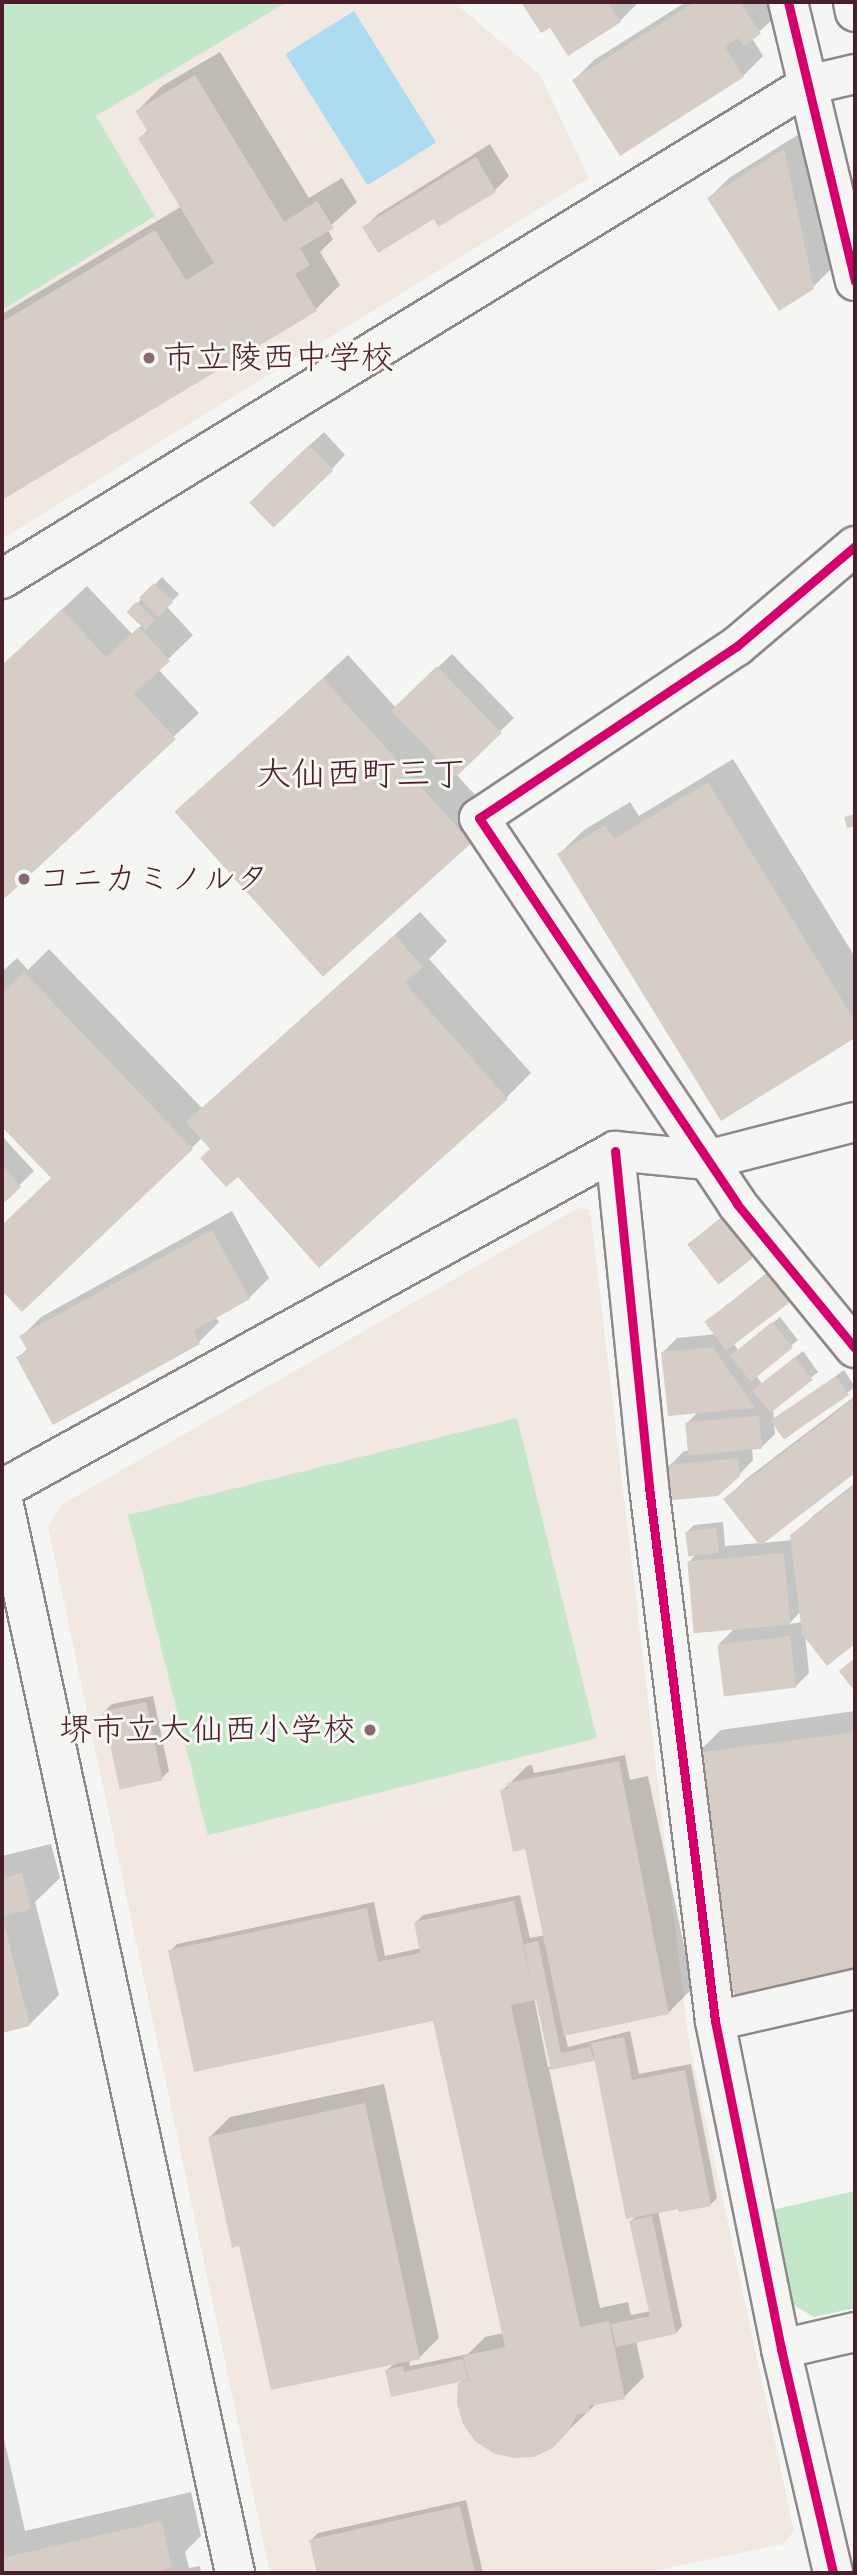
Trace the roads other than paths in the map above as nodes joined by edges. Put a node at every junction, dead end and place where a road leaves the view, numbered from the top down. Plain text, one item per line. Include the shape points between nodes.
1 (788, 2) edge
2 (853, 2) edge
3 (855, 12) edge
4 (855, 74) edge
5 (808, 85) junction
6 (855, 281) edge
7 (855, 546) edge
8 (2, 579) edge
9 (855, 1122) edge
10 (615, 1151) junction
11 (707, 1160) junction
12 (855, 1348) edge
13 (2, 1489) edge
14 (2, 1496) edge
15 (855, 1989) edge
16 (715, 2021) junction
17 (855, 2332) edge
18 (781, 2349) junction
19 (855, 2568) edge
20 (235, 2573) edge
21 (833, 2573) edge

1 - 5 street
2 - 3 street
4 - 5 street
5 - 6 street
5 - 8 street
7 - 11 street via 737,646 478,818
9 - 11 street
10 - 11 street
10 - 13 street
10 - 16 street via 649,1487
11 - 12 street via 737,1204
14 - 20 street
15 - 16 street
16 - 18 street
17 - 18 street
18 - 21 street
19 - 21 street

